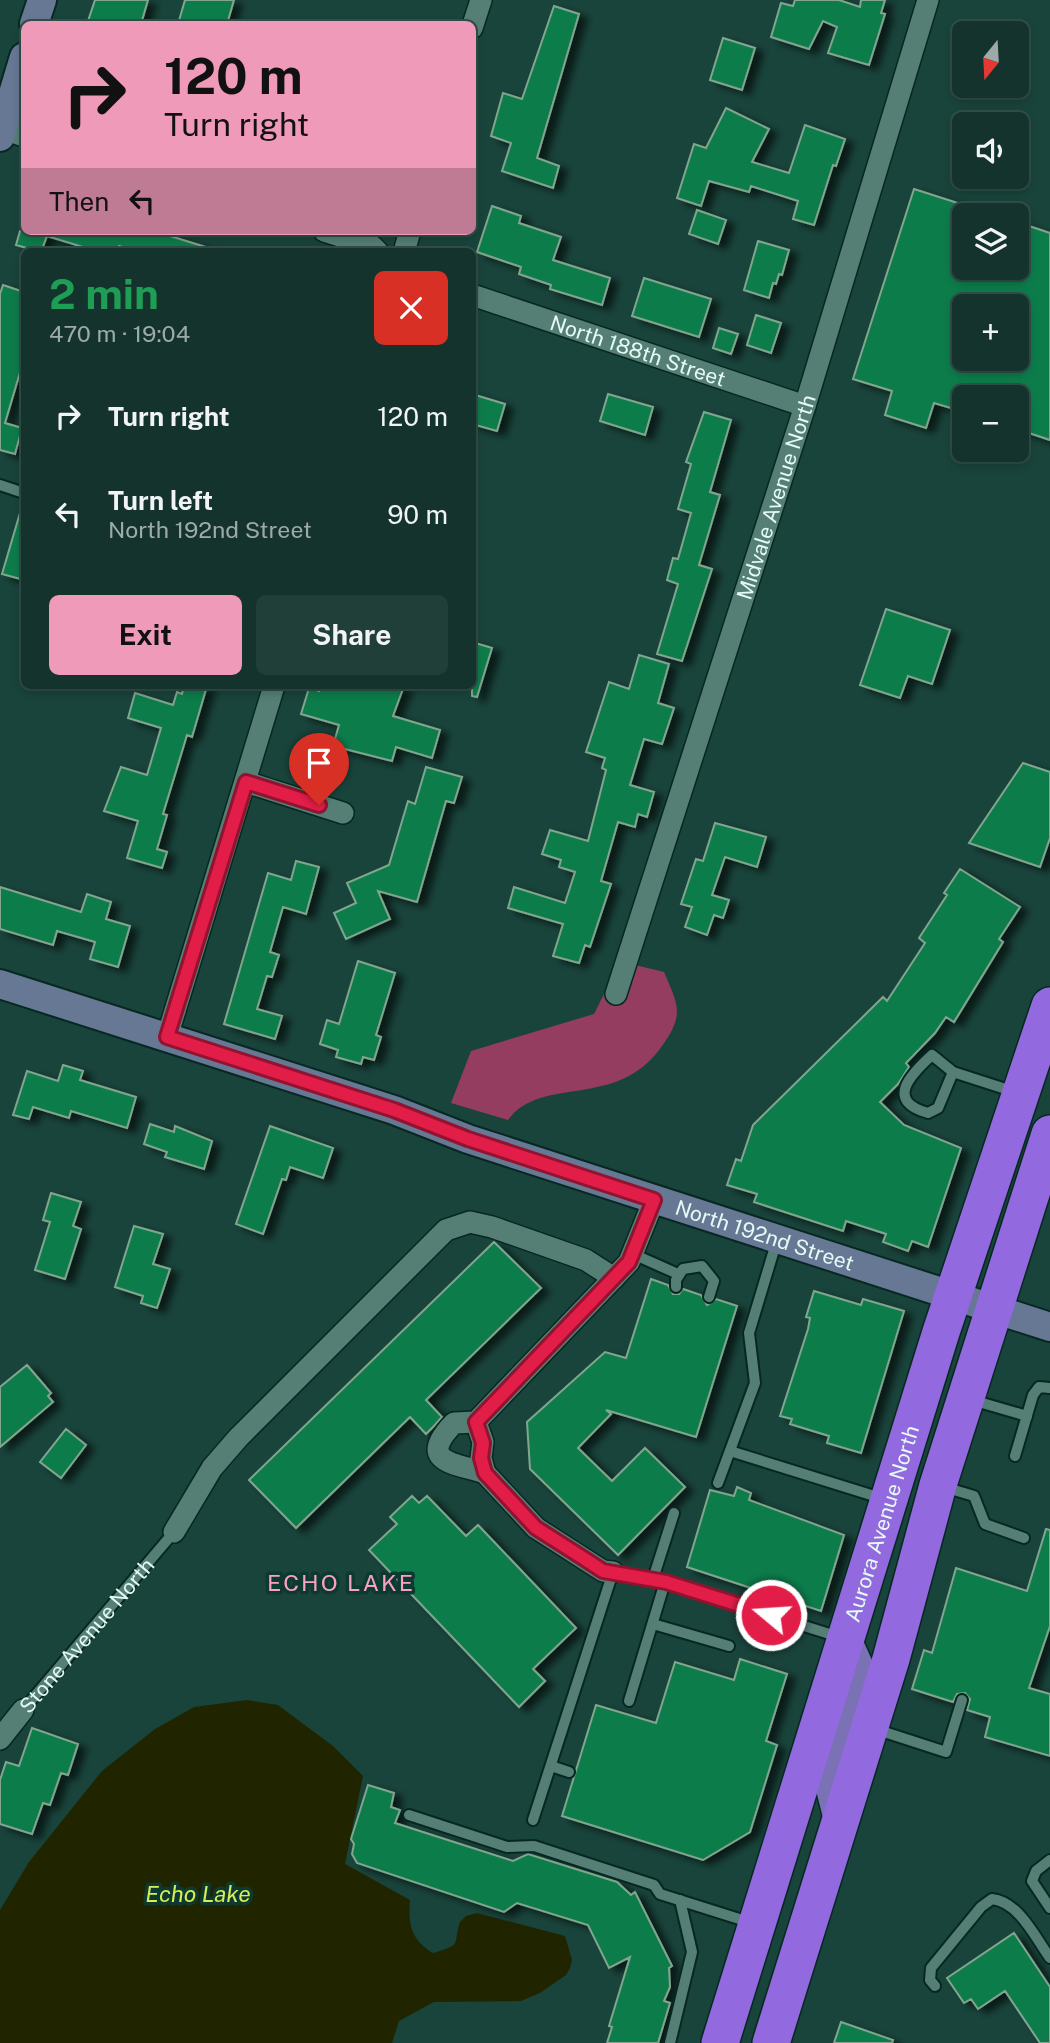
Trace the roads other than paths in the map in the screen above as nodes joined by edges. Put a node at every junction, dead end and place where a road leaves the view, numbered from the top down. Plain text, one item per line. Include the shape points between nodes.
1 (42, 0) edge
2 (481, 0) edge
3 (928, 0) edge
4 (35, 21) edge
5 (474, 21) edge
6 (21, 72) edge
7 (9, 134) edge
8 (337, 235) edge
9 (374, 248) edge
10 (476, 296) edge
11 (805, 406) junction
12 (0, 485) edge
13 (21, 492) edge
14 (273, 689) edge
15 (246, 782) junction
16 (343, 813) dead end
17 (0, 984) edge
18 (616, 994) dead end
19 (1050, 1006) edge
20 (167, 1037) junction
21 (922, 1047) dead end
22 (932, 1055) junction
23 (953, 1072) junction
24 (1021, 1093) junction
25 (1050, 1134) edge
26 (654, 1200) junction
27 (776, 1240) junction
28 (633, 1254) junction
29 (678, 1274) junction
30 (614, 1278) junction
31 (676, 1287) dead end
32 (709, 1297) dead end
33 (953, 1297) junction
34 (993, 1310) junction
35 (1050, 1327) edge
36 (1050, 1388) edge
37 (965, 1398) junction
38 (1027, 1416) junction
39 (476, 1422) junction
40 (730, 1451) junction
41 (1015, 1457) dead end
42 (485, 1473) junction
43 (718, 1483) dead end
44 (938, 1485) junction
45 (889, 1500) junction
46 (674, 1513) dead end
47 (174, 1532) joint
48 (1024, 1538) dead end
49 (613, 1572) junction
50 (653, 1579) junction
51 (666, 1582) junction
52 (653, 1624) junction
53 (845, 1639) junction
54 (729, 1646) dead end
55 (962, 1700) dead end
56 (629, 1701) dead end
57 (23, 1710) joint
58 (869, 1727) junction
59 (0, 1739) edge
60 (551, 1766) junction
61 (569, 1772) dead end
62 (409, 1815) dead end
63 (533, 1820) dead end
64 (840, 1820) junction
65 (1050, 1860) edge
66 (680, 1900) junction
67 (1050, 1908) edge
68 (758, 1925) junction
69 (1050, 1958) edge
70 (935, 1986) dead end
71 (670, 2043) edge
72 (720, 2043) edge
73 (771, 2043) edge

1 - 4 street
2 - 5 street
3 - 11 street, Midvale Avenue North
6 - 7 street
8 - 9 street
10 - 11 street, North 188th Street
11 - 18 street, Midvale Avenue North
12 - 13 lane
14 - 15 street
15 - 16 street
15 - 20 street
17 - 20 street, North 192nd Street
19 - 24 highway, Aurora Avenue North
20 - 26 street, North 192nd Street
21 - 22 lane
22 - 23 lane
22 - 23 lane via 903,1094 912,1109 928,1113 938,1108
23 - 24 lane
24 - 33 highway, Aurora Avenue North
25 - 34 highway, Aurora Avenue North
26 - 27 street, North 192nd Street
26 - 28 street
27 - 33 street, North 192nd Street
27 - 40 lane via 749,1332 755,1383
28 - 29 lane
28 - 30 street
29 - 31 lane
29 - 32 lane via 695,1265 707,1270 714,1281
30 - 39 street
30 - 47 street via 586,1260 492,1227 470,1222 446,1230 221,1458
33 - 34 street, North 192nd Street
33 - 45 highway, Aurora Avenue North
34 - 35 street, North 192nd Street
34 - 37 highway, Aurora Avenue North
36 - 38 lane via 1039,1387
37 - 38 lane
37 - 44 highway, Aurora Avenue North
38 - 41 lane
39 - 42 street
39 - 42 street via 454,1423 444,1433 438,1450 452,1466
40 - 43 lane
40 - 45 lane
42 - 49 street via 536,1528 603,1571
44 - 48 lane via 974,1496 985,1524
44 - 58 highway, Aurora Avenue North
45 - 53 highway, Aurora Avenue North
46 - 50 lane
47 - 57 lane, Stone Avenue North
49 - 50 lane
49 - 60 lane
50 - 51 lane
51 - 52 lane
51 - 53 lane
52 - 54 lane
52 - 56 lane
53 - 64 main road via 862,1677 830,1780
53 - 68 highway, Aurora Avenue North
55 - 58 lane via 946,1752
57 - 59 street, Stone Avenue North
58 - 64 highway, Aurora Avenue North
60 - 61 lane
60 - 63 lane
62 - 66 lane via 507,1847 534,1846 654,1885 660,1894
64 - 73 highway, Aurora Avenue North
65 - 67 lane via 1032,1881
66 - 68 lane
66 - 71 lane via 692,1952
68 - 72 highway, Aurora Avenue North
69 - 70 lane via 1014,1908 1005,1900 992,1899 931,1968 930,1980

